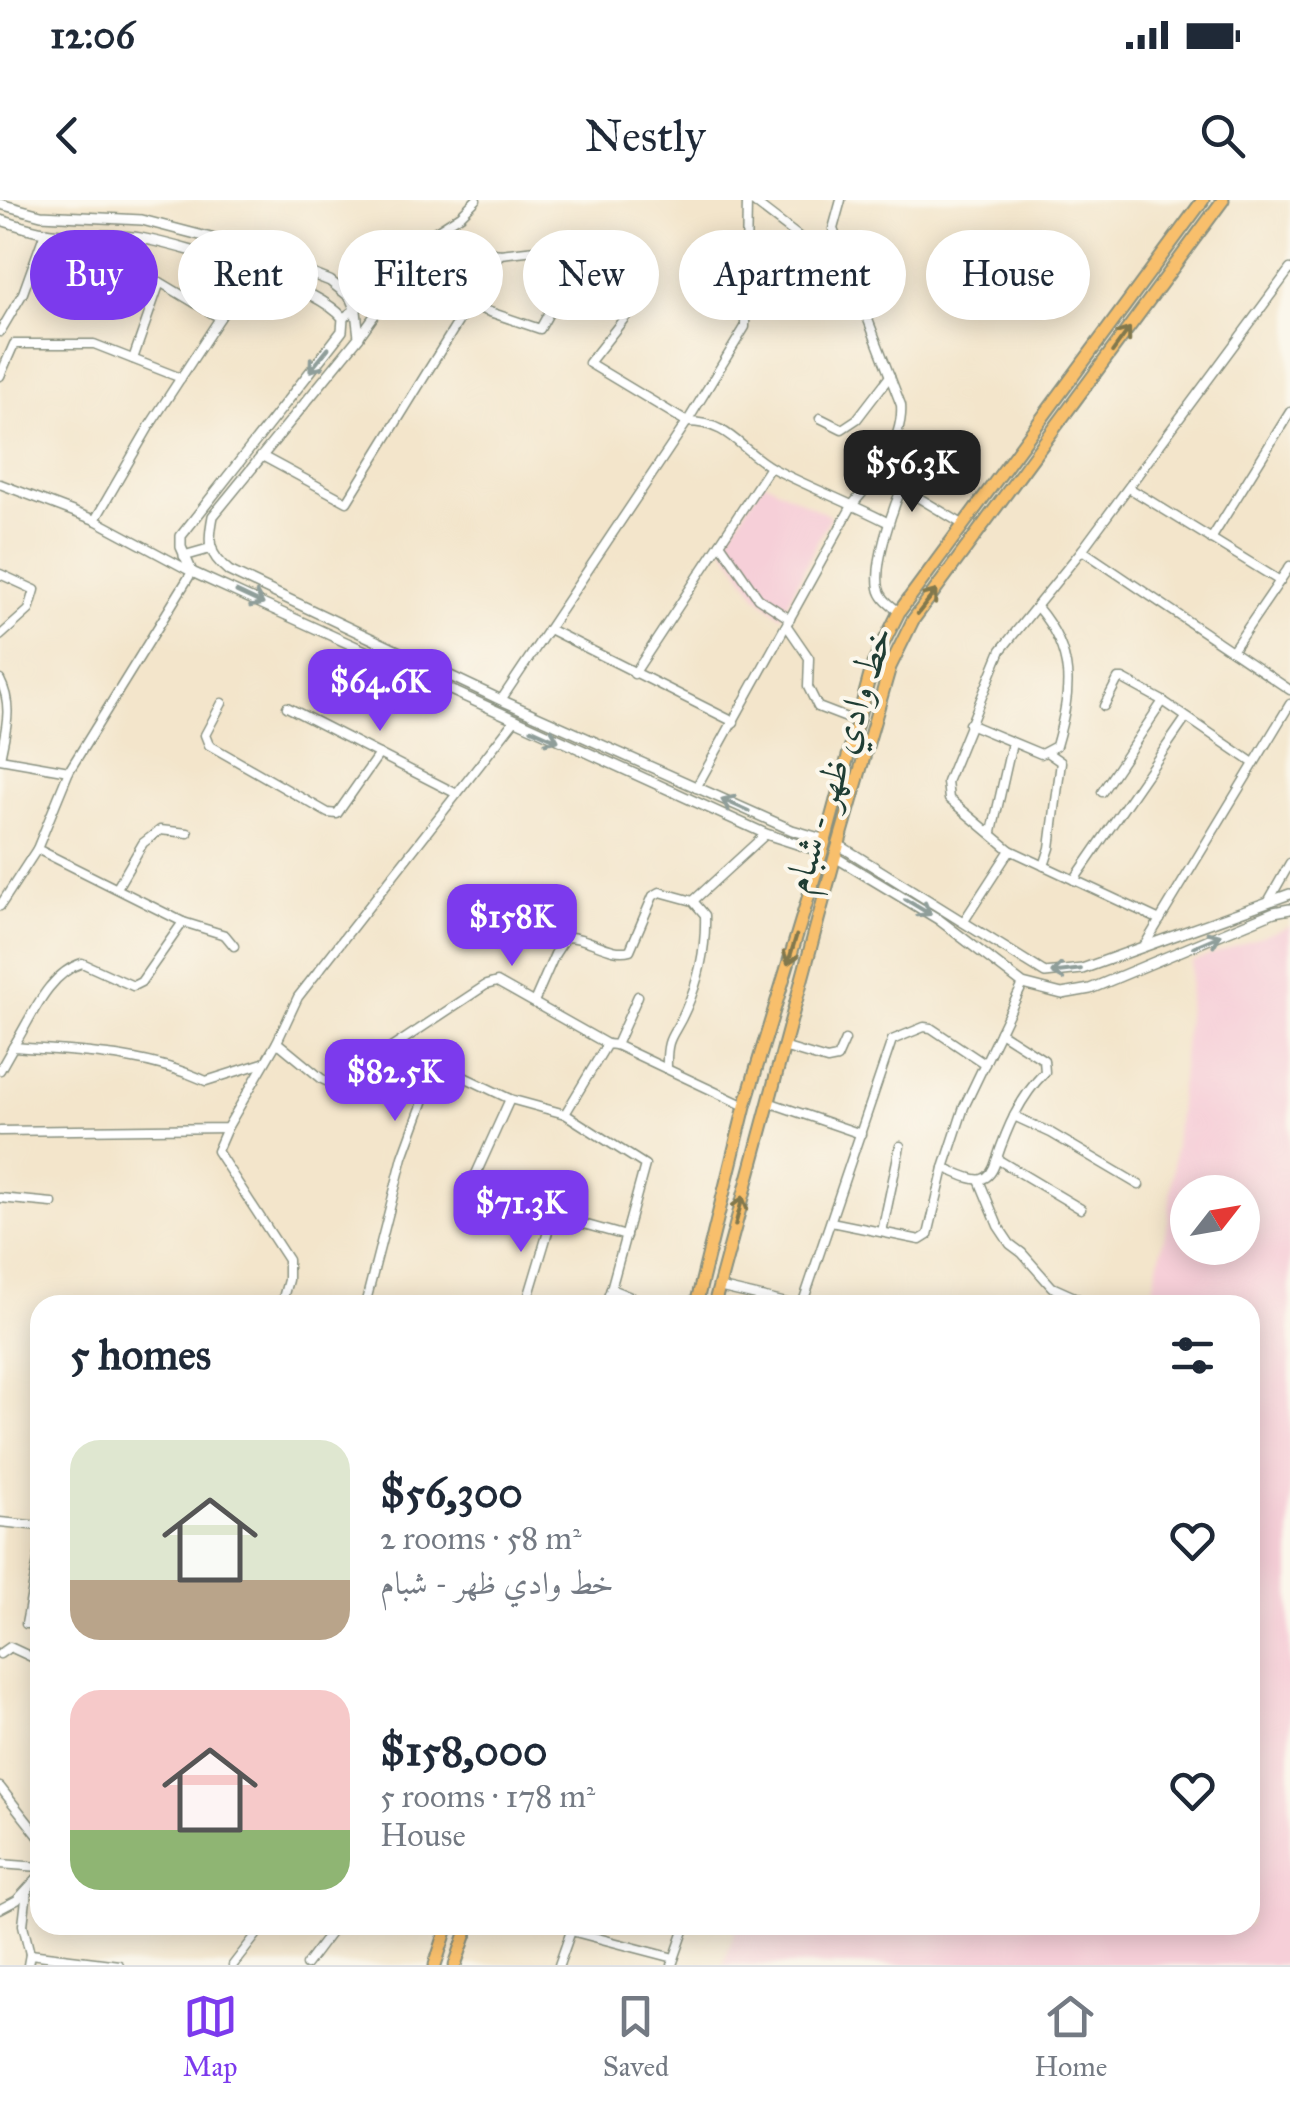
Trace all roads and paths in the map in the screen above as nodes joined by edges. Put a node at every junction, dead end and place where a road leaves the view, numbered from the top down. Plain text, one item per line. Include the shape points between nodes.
1 (476, 200) edge
2 (749, 200) edge
3 (841, 200) edge
4 (1203, 200) edge
5 (1223, 200) edge
6 (0, 204) edge
7 (0, 220) edge
8 (37, 230) edge
9 (438, 230) edge
10 (790, 230) edge
11 (833, 230) edge
12 (1290, 270) edge
13 (30, 273) edge
14 (338, 288) edge
15 (178, 293) edge
16 (503, 316) edge
17 (219, 320) edge
18 (343, 320) edge
19 (357, 320) edge
20 (372, 320) edge
21 (461, 320) edge
22 (544, 320) edge
23 (624, 320) edge
24 (869, 320) edge
25 (0, 332) edge
26 (359, 337) junction
27 (5, 352) edge
28 (134, 359) junction
29 (0, 376) edge
30 (890, 376) junction
31 (181, 378) junction
32 (1290, 412) edge
33 (820, 418) dead end
34 (687, 422) junction
35 (262, 456) junction
36 (770, 467) junction
37 (879, 474) junction
38 (902, 488) junction
39 (1129, 488) junction
40 (2, 489) edge
41 (853, 504) junction
42 (94, 520) junction
43 (887, 522) junction
44 (964, 525) junction
45 (1211, 539) junction
46 (720, 542) junction
47 (212, 548) junction
48 (1082, 550) junction
49 (184, 556) junction
50 (1290, 566) edge
51 (192, 572) junction
52 (0, 574) edge
53 (1280, 581) junction
54 (1036, 606) junction
55 (898, 612) junction
56 (788, 622) junction
57 (550, 629) junction
58 (0, 636) edge
59 (1232, 651) junction
60 (634, 674) junction
61 (0, 680) edge
62 (1290, 690) edge
63 (501, 700) junction
64 (1162, 701) junction
65 (222, 703) dead end
66 (1290, 704) edge
67 (1104, 706) dead end
68 (287, 708) dead end
69 (1186, 718) junction
70 (514, 721) junction
71 (734, 722) junction
72 (857, 722) junction
73 (969, 724) junction
74 (1012, 743) junction
75 (1048, 752) junction
76 (378, 754) junction
77 (1252, 762) junction
78 (69, 771) junction
79 (696, 788) junction
80 (1102, 792) dead end
81 (457, 794) junction
82 (992, 832) junction
83 (188, 833) dead end
84 (766, 834) junction
85 (830, 848) junction
86 (37, 850) junction
87 (1010, 850) junction
88 (1290, 863) edge
89 (1044, 866) junction
90 (1074, 880) junction
91 (117, 888) junction
92 (1290, 894) edge
93 (1270, 900) junction
94 (693, 901) junction
95 (0, 906) edge
96 (1290, 909) edge
97 (964, 920) junction
98 (1160, 920) junction
99 (183, 922) junction
100 (234, 946) dead end
101 (1144, 946) junction
102 (1023, 984) junction
103 (638, 996) dead end
104 (534, 1002) junction
105 (1000, 1032) junction
106 (845, 1040) dead end
107 (277, 1042) junction
108 (612, 1044) junction
109 (13, 1047) junction
110 (783, 1048) junction
111 (263, 1063) junction
112 (985, 1064) junction
113 (667, 1068) junction
114 (0, 1070) edge
115 (510, 1099) junction
116 (768, 1102) junction
117 (745, 1106) junction
118 (564, 1114) junction
119 (1014, 1116) junction
120 (227, 1128) junction
121 (0, 1131) edge
122 (861, 1134) junction
123 (900, 1146) dead end
124 (997, 1158) junction
125 (944, 1168) junction
126 (980, 1180) junction
127 (1139, 1185) dead end
128 (0, 1198) edge
129 (52, 1203) dead end
130 (1081, 1209) dead end
131 (553, 1215) junction
132 (832, 1222) junction
133 (882, 1232) junction
134 (626, 1236) junction
135 (718, 1286) junction
136 (611, 1290) junction
137 (284, 1295) edge
138 (368, 1295) edge
139 (529, 1295) edge
140 (609, 1295) edge
141 (624, 1295) edge
142 (698, 1295) edge
143 (716, 1295) edge
144 (756, 1295) edge
145 (802, 1295) edge
146 (1070, 1295) edge
147 (0, 1522) edge
148 (30, 1525) edge
149 (30, 1603) edge
150 (30, 1624) edge
151 (0, 1654) edge
152 (30, 1656) edge
153 (0, 1787) edge
154 (30, 1825) edge
155 (0, 1864) edge
156 (30, 1869) edge
157 (30, 1886) edge
158 (27, 1891) junction
159 (0, 1909) edge
160 (256, 1935) edge
161 (328, 1935) edge
162 (444, 1935) edge
163 (466, 1935) edge
164 (570, 1935) edge
165 (585, 1935) edge
166 (682, 1935) edge
167 (30, 1954) junction
168 (673, 1962) edge
169 (28, 1965) edge
170 (119, 1965) edge
171 (233, 1965) edge
172 (306, 1965) edge
173 (435, 1965) edge
174 (455, 1965) edge
175 (559, 1965) edge

1 - 9 street
2 - 10 street
2 - 34 street via 745,327
3 - 11 street
4 - 44 main road, خط وادي ظهر - شبام
85 -> 5 main road, خط وادي ظهر - شبام via 890,667 913,620
6 - 14 street via 41,216 142,220 238,245
7 - 8 street
12 - 39 street
13 - 25 street
15 - 28 street via 160,282
16 - 22 street via 540,328
17 - 31 street
18 -> 49 street via 342,331 181,536
19 - 26 street
20 - 26 street
21 - 35 street via 346,502
23 - 34 street via 589,363
24 - 30 street
26 - 35 street
27 - 28 street via 14,344 94,344
27 - 29 street
28 - 31 street
30 - 33 street via 857,419 842,428
30 - 37 street via 902,413
31 - 42 street
32 - 45 street
34 - 36 street via 730,433
34 - 57 street
35 - 47 street via 213,516
36 - 41 street
36 - 46 street
37 - 38 street
37 - 41 street
38 - 43 street
38 - 44 street
39 - 45 street
39 - 48 street
40 - 42 street
41 - 43 street
41 - 56 street
42 - 51 street
43 - 55 street via 878,586
44 - 55 main road, خط وادي ظهر - شبام
45 - 53 street
46 - 56 street via 758,598
46 - 60 street
47 - 49 street
47 - 63 street via 228,571
48 - 54 street
48 - 59 street
49 - 51 street
50 - 53 street
51 -> 70 street
51 - 78 street
52 - 58 street via 35,590 29,610
53 - 59 street
54 - 73 street via 1002,650
54 - 75 street via 1054,626 1069,680 1056,746
55 - 72 main road, خط وادي ظهر - شبام via 873,664
56 - 71 street
56 - 72 street via 809,658 808,686 818,707
57 - 60 street
57 - 63 street
59 - 62 street
60 - 71 street
61 - 78 street via 8,696 0,760
63 - 79 street
64 - 67 street via 1118,679
64 - 69 street
64 - 80 street
65 - 76 street via 204,735 208,745 328,813 337,814
66 - 77 street
68 - 76 street
69 - 77 street
69 - 90 street
70 - 81 street
70 -> 84 street
71 - 79 street
72 - 85 main road, خط وادي ظهر - شبام
73 - 74 street
73 - 82 street via 947,782 950,799
74 - 75 street
74 - 82 street
75 - 89 street via 1061,762
76 - 81 street
77 - 98 street
78 - 86 street
85 -> 79 street
81 - 107 street via 298,997
82 - 87 street
83 - 91 street via 160,830
84 - 85 street
84 - 94 street
85 - 97 street
85 -> 102 street
85 - 110 main road, خط وادي ظهر - شبام
85 -> 117 main road, خط وادي ظهر - شبام
86 - 91 street
86 - 95 street
87 - 89 street
87 - 97 street
88 - 93 street
89 - 90 street
90 - 98 street
91 - 99 street
92 - 93 street
93 - 101 street
94 - 104 street via 653,896 630,950 622,953 566,937
94 - 113 street via 705,915 706,942 686,1011 666,1041
102 -> 96 street via 1062,994 1090,989
101 -> 97 street via 1082,969 1044,973
98 - 101 street
99 - 100 street via 225,936
99 - 109 street via 133,986 82,964 68,968
102 - 105 street
103 - 108 street
104 - 107 street via 497,982 486,985 335,1085
104 - 108 street
105 - 112 street
105 - 119 street via 1047,1065
106 - 110 street via 837,1058 826,1060
107 - 111 street
108 - 113 street
108 - 118 street
109 - 111 street via 155,1062 206,1081
109 - 114 street
110 - 116 main road, خط وادي ظهر - شبام
111 - 120 street
112 - 122 street via 931,1028 892,1040
112 - 125 street
113 - 117 street
115 - 118 street
115 - 131 street via 476,1183
115 - 138 street via 436,1064 403,1157
116 - 122 street
135 -> 116 main road, خط وادي ظهر - شبام
117 - 142 main road, خط وادي ظهر - شبام
118 - 134 street via 645,1165
119 - 124 street
119 - 127 street
120 - 121 street
120 - 137 street via 217,1151 288,1260
122 - 132 street
123 - 133 street
124 - 126 street
124 - 130 street
125 - 126 street
125 - 133 street via 928,1235 920,1240
126 - 146 street via 1010,1244 1052,1287
128 - 129 street
131 - 134 street
131 - 139 street
132 - 133 street
132 - 145 street
134 - 136 street
135 - 143 main road, خط وادي ظهر - شبام
135 - 144 street
136 - 140 street
136 - 141 street
147 - 148 street
149 - 150 street
151 - 152 street via 10,1647
153 - 154 street
155 - 156 street
157 - 158 street
158 - 159 street
158 - 167 street via 23,1925
160 - 171 street
161 - 172 street
162 - 173 main road
163 - 174 main road
164 - 175 street
165 - 168 street
166 - 168 street
167 - 169 street
167 - 170 street

